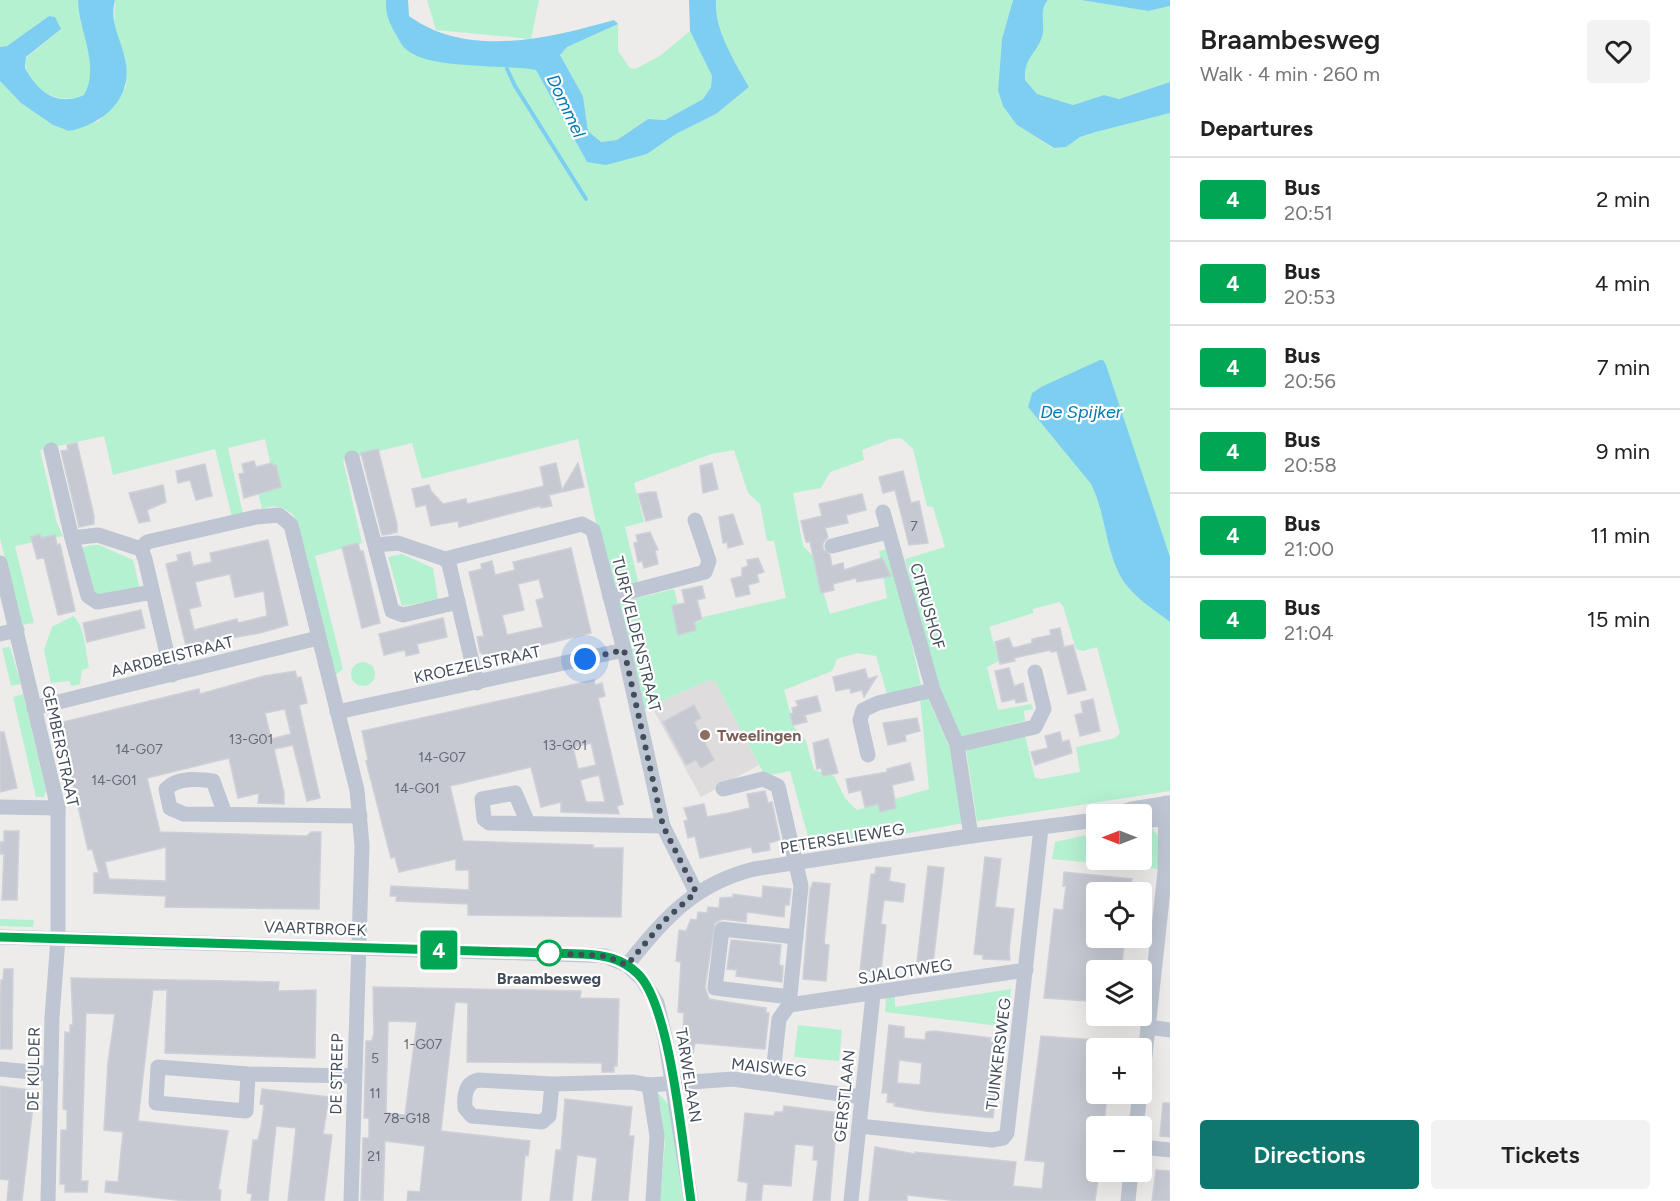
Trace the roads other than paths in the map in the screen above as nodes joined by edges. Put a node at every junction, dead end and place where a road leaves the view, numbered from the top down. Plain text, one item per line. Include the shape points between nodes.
1 (51, 450) dead end
2 (352, 458) dead end
3 (883, 512) dead end
4 (695, 520) dead end
5 (887, 532) junction
6 (72, 538) junction
7 (375, 545) junction
8 (832, 546) dead end
9 (141, 549) junction
10 (445, 559) junction
11 (0, 563) edge
12 (152, 592) junction
13 (610, 597) junction
14 (458, 602) junction
15 (17, 630) junction
16 (0, 634) edge
17 (318, 638) junction
18 (624, 650) junction
19 (1035, 672) dead end
20 (172, 675) junction
21 (477, 683) junction
22 (933, 690) junction
23 (34, 708) junction
24 (337, 712) junction
25 (957, 745) junction
26 (868, 755) dead end
27 (723, 789) dead end
28 (1168, 803) edge
29 (1152, 806) edge
30 (0, 807) edge
31 (58, 808) junction
32 (225, 814) dead end
33 (360, 816) junction
34 (1168, 819) edge
35 (1152, 820) edge
36 (1086, 821) edge
37 (528, 823) dead end
38 (663, 826) junction
39 (1041, 828) junction
40 (971, 836) junction
41 (797, 863) junction
42 (696, 892) junction
43 (0, 937) edge
44 (796, 937) junction
45 (58, 939) junction
46 (357, 948) junction
47 (627, 965) junction
48 (1026, 970) junction
49 (873, 995) junction
50 (789, 1001) junction
51 (1148, 1027) junction
52 (1170, 1030) edge
53 (1147, 1038) edge
54 (0, 1069) edge
55 (51, 1074) junction
56 (248, 1074) junction
57 (353, 1076) junction
58 (772, 1083) junction
59 (552, 1084) junction
60 (672, 1084) junction
61 (649, 1085) junction
62 (862, 1096) junction
63 (859, 1126) junction
64 (1152, 1148) edge
65 (1170, 1150) edge
66 (1130, 1182) edge
67 (48, 1201) edge
68 (351, 1201) edge
69 (653, 1201) edge
70 (691, 1201) edge
71 (851, 1201) edge
72 (1128, 1201) edge

1 - 6 street
2 - 7 street
3 - 5 street, CITRUSHOF
4 - 13 street via 709,561 705,572
5 - 8 street
5 - 22 street, CITRUSHOF
6 - 9 street via 98,535
6 - 12 street via 88,596 97,602
7 - 10 street via 398,543
7 - 14 street via 392,611 403,615
9 - 12 street
9 - 17 street via 147,542 279,514 291,525
10 - 13 street, TURFVELDENSTRAAT via 582,524 593,530
10 - 14 street via 450,564
11 - 15 street, GEMBERSTRAAT
12 - 20 street
13 - 18 street, TURFVELDENSTRAAT
14 - 21 street
15 - 16 street
15 - 23 street, GEMBERSTRAAT
17 - 20 street, AARDBEISTRAAT
17 - 24 street
18 - 21 street, KROEZELSTRAAT
18 - 38 street, TURFVELDENSTRAAT
19 - 25 street via 1044,709 1035,727
20 - 23 street, AARDBEISTRAAT
21 - 24 street, KROEZELSTRAAT
22 - 25 street, CITRUSHOF
22 - 26 street via 863,710 860,720
23 - 31 street, GEMBERSTRAAT
24 - 33 street
25 - 40 street, CITRUSHOF
27 - 41 street via 764,779 778,786
28 - 29 street
28 - 34 street
30 - 31 street
31 - 45 street, GEMBERSTRAAT
32 - 33 street
33 - 46 street
34 - 35 street
34 - 51 street
36 - 39 street, PETERSELIEWEG
37 - 38 street
38 - 42 street, TURFVELDENSTRAAT
39 - 40 street, PETERSELIEWEG
39 - 48 street, TUINKERSWEG
40 - 41 street, PETERSELIEWEG
41 - 42 street, PETERSELIEWEG via 728,876
41 - 44 street via 801,886
42 - 47 street, PETERSELIEWEG via 663,922
43 - 45 street, VAARTBROEK
44 - 50 street
44 - 50 street, SJALOTWEG via 722,929 715,988
45 - 46 street, VAARTBROEK
45 - 55 street, DE KULDER
46 - 47 street, VAARTBROEK via 605,956
46 - 57 street, DE STREEP
47 - 60 street, TARWELAAN via 642,978 657,1003
48 - 49 street, SJALOTWEG
48 - 63 street, TUINKERSWEG via 1007,1133 1003,1138
49 - 50 street, SJALOTWEG
49 - 62 street, GERSTLAAN
50 - 58 street via 779,1019
51 - 52 street
51 - 53 street
54 - 55 street
55 - 67 street, DE KULDER
56 - 56 street via 246,1111 156,1103 158,1067
56 - 57 street
57 - 68 street, DE STREEP
58 - 60 street, MAISWEG via 733,1079
58 - 62 street, MAISWEG
59 - 59 street, MAISWEG via 474,1081 466,1089 465,1108 472,1116 542,1122 549,1116
59 - 61 street, MAISWEG
60 - 61 street, MAISWEG
60 - 70 street, TARWELAAN
61 - 69 street via 657,1136
62 - 63 street, GERSTLAAN
63 - 71 street, GERSTLAAN
64 - 65 street
66 - 72 street

